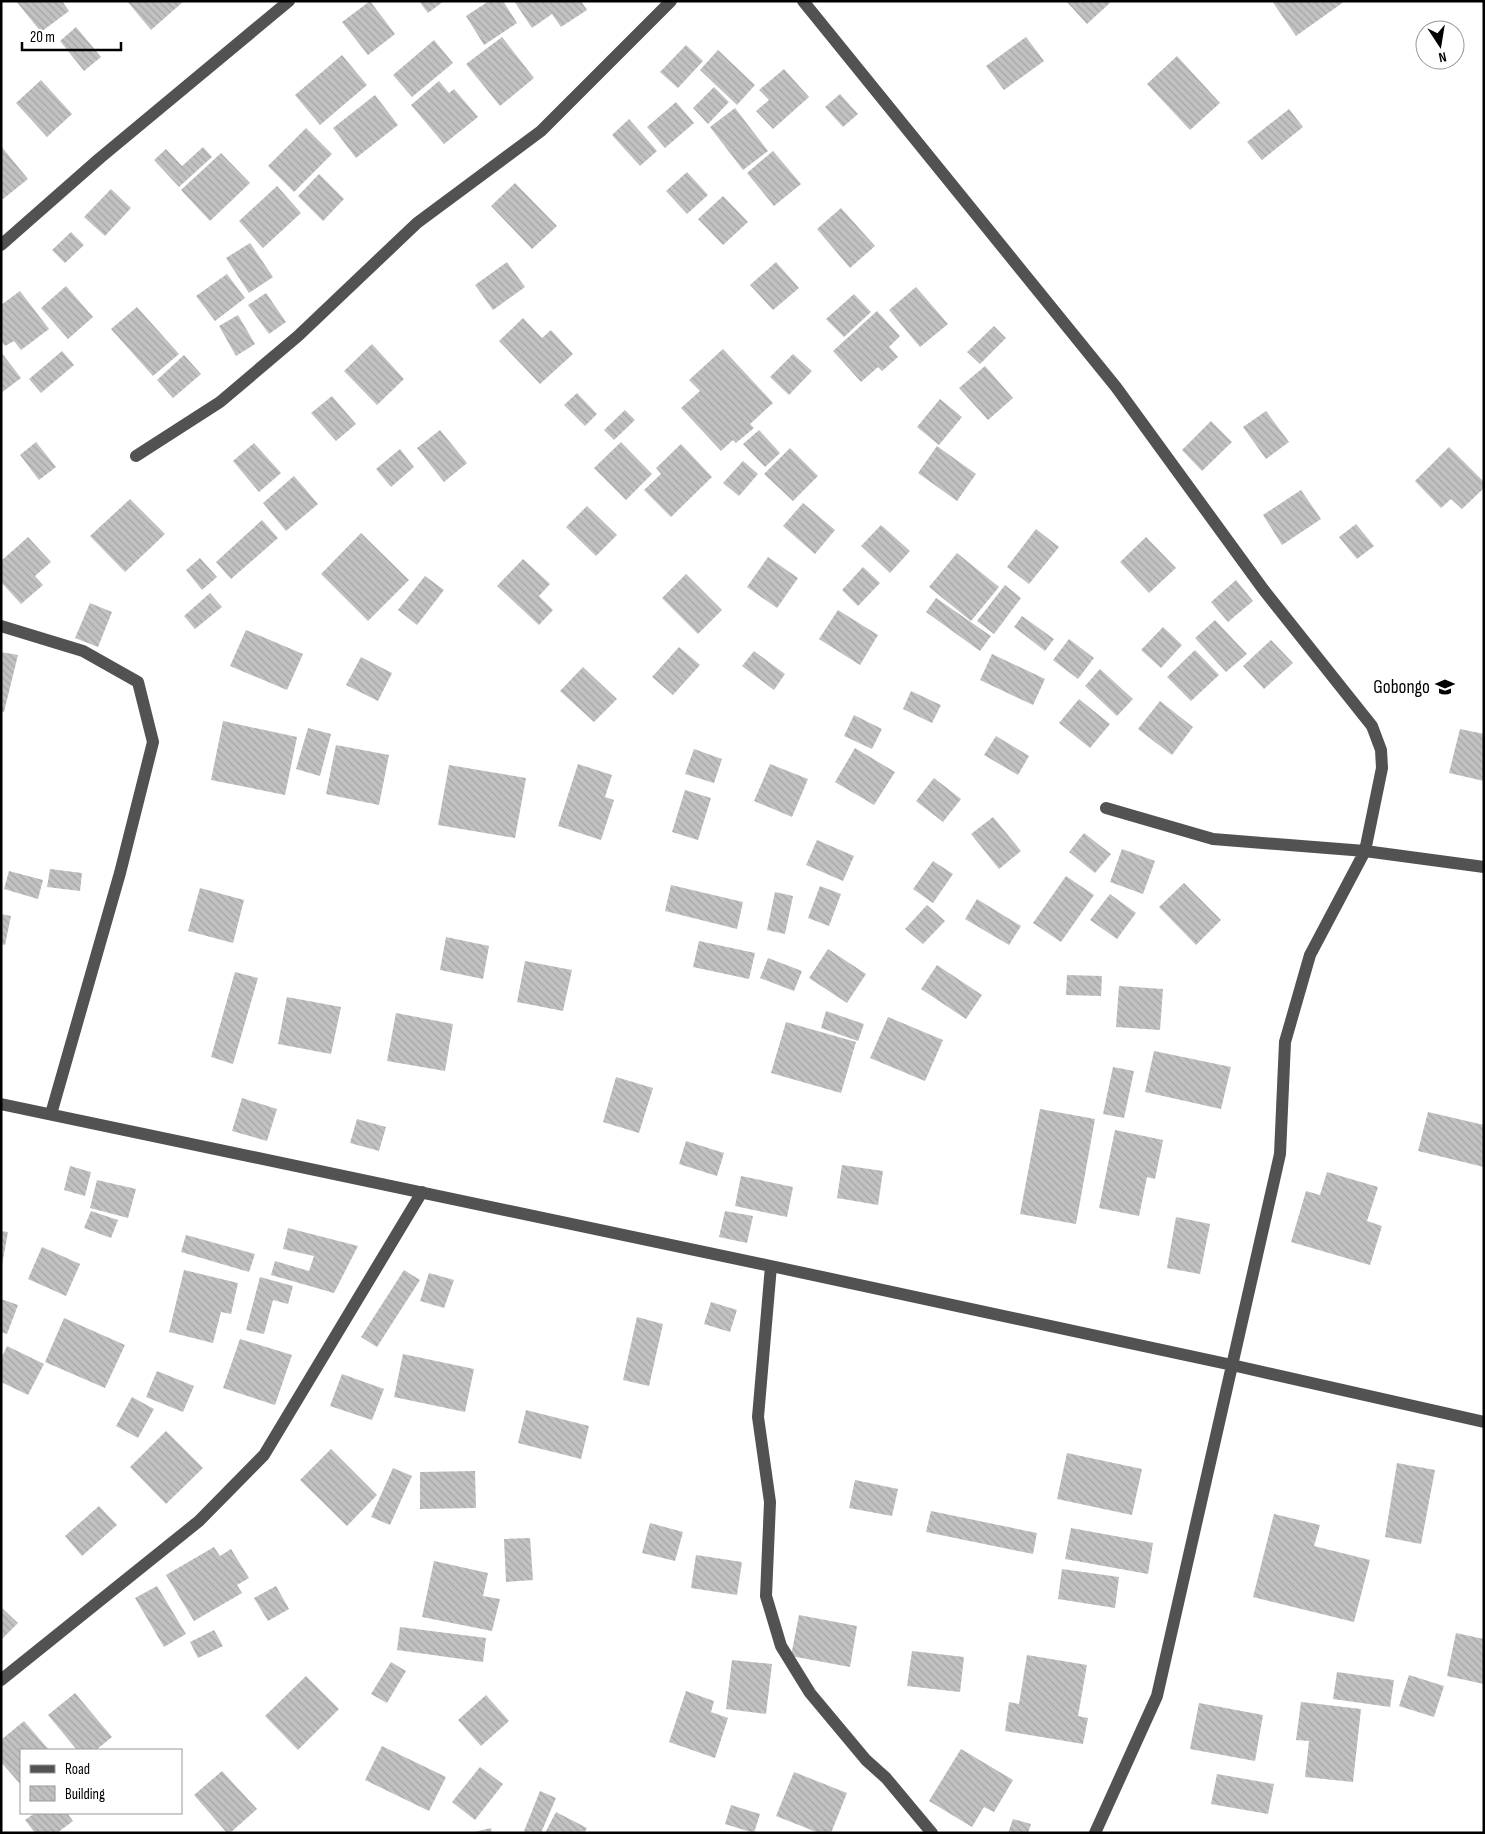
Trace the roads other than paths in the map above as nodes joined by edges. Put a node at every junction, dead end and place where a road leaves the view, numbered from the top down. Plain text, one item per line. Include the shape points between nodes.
1 (289, 1) edge
2 (672, 1) edge
3 (803, 1) edge
4 (1, 246) edge
5 (136, 456) dead end
6 (1, 626) edge
7 (1106, 808) dead end
8 (1365, 851) junction
9 (1484, 867) edge
10 (1, 1104) edge
11 (50, 1114) junction
12 (422, 1192) junction
13 (771, 1266) junction
14 (1232, 1365) junction
15 (1484, 1422) edge
16 (1, 1680) edge
17 (932, 1833) edge
18 (1095, 1833) edge

1 - 4 street via 100,158
2 - 5 street via 541,131 417,223 298,336 220,402
3 - 8 street via 1116,387 1263,589 1372,726 1381,750 1382,768
6 - 11 street via 83,651 138,682 153,742 120,872
7 - 8 street via 1212,839
8 - 9 street
8 - 14 street via 1310,955 1285,1042 1280,1154
10 - 11 street
11 - 12 street
12 - 13 street
12 - 16 street via 264,1455 199,1521
13 - 14 street
13 - 17 street via 758,1417 770,1502 766,1596 781,1646 810,1694
14 - 15 street
14 - 18 street via 1157,1696

